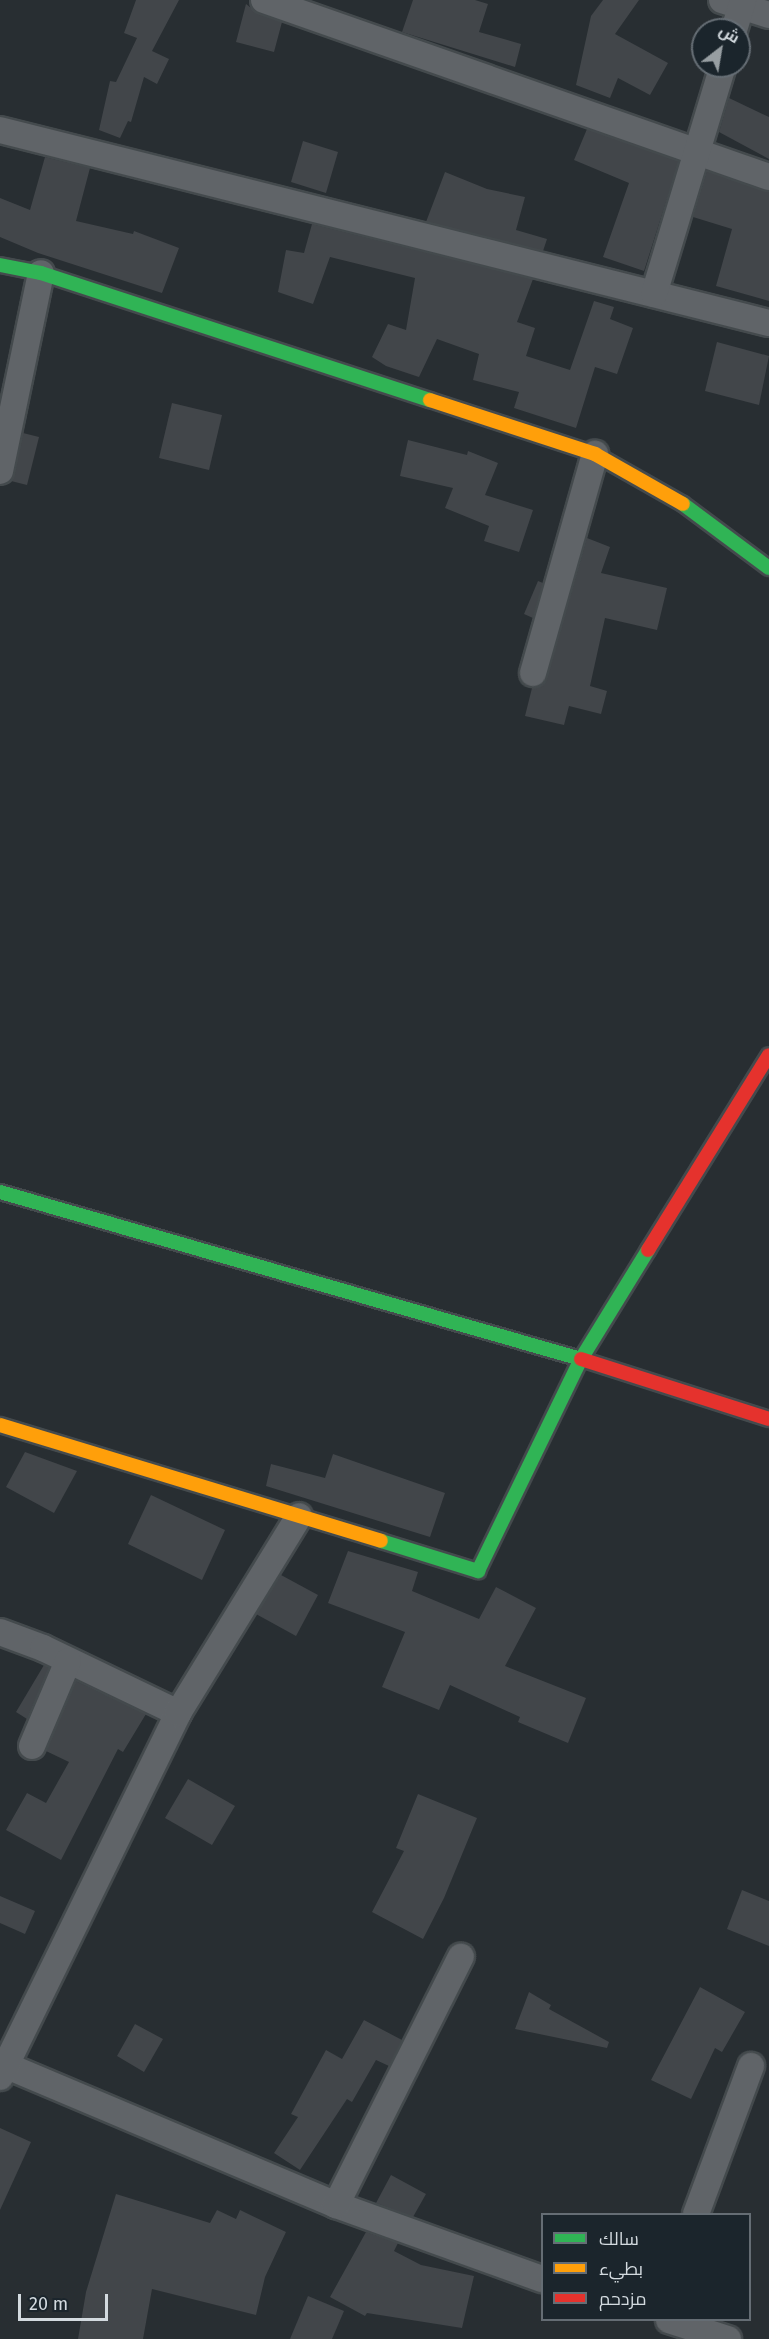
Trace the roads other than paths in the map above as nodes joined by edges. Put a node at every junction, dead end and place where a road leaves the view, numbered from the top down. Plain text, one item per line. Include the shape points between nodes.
1 (264, 0) edge
2 (735, 9) edge
3 (769, 15) edge
4 (719, 78) edge
5 (0, 130) edge
6 (697, 153) junction
7 (769, 177) edge
8 (0, 265) edge
9 (41, 273) junction
10 (654, 294) junction
11 (769, 324) edge
12 (595, 454) junction
13 (0, 471) edge
14 (769, 568) edge
15 (532, 673) dead end
16 (769, 1055) edge
17 (0, 1192) edge
18 (581, 1359) junction
19 (769, 1419) edge
20 (0, 1425) edge
21 (299, 1516) junction
22 (0, 1632) edge
23 (68, 1660) junction
24 (178, 1713) junction
25 (32, 1746) dead end
26 (461, 1957) dead end
27 (751, 2066) dead end
28 (1, 2068) edge
29 (336, 2205) junction
30 (696, 2213) edge
31 (541, 2278) edge
32 (675, 2321) edge
33 (728, 2339) edge

1 - 6 street
2 - 3 street
4 - 6 street
5 - 10 street
6 - 7 street
6 - 10 street
8 - 9 street
9 - 12 street
9 - 13 street
10 - 11 street
12 - 14 street via 687,506
12 - 15 street
16 - 18 street
17 - 18 street
18 - 19 street
18 - 21 street via 478,1571
20 - 21 street
21 - 24 street
22 - 23 street
23 - 24 street
23 - 25 street
24 - 28 street
26 - 29 street
27 - 30 street
28 - 29 street
29 - 31 street
32 - 33 street

